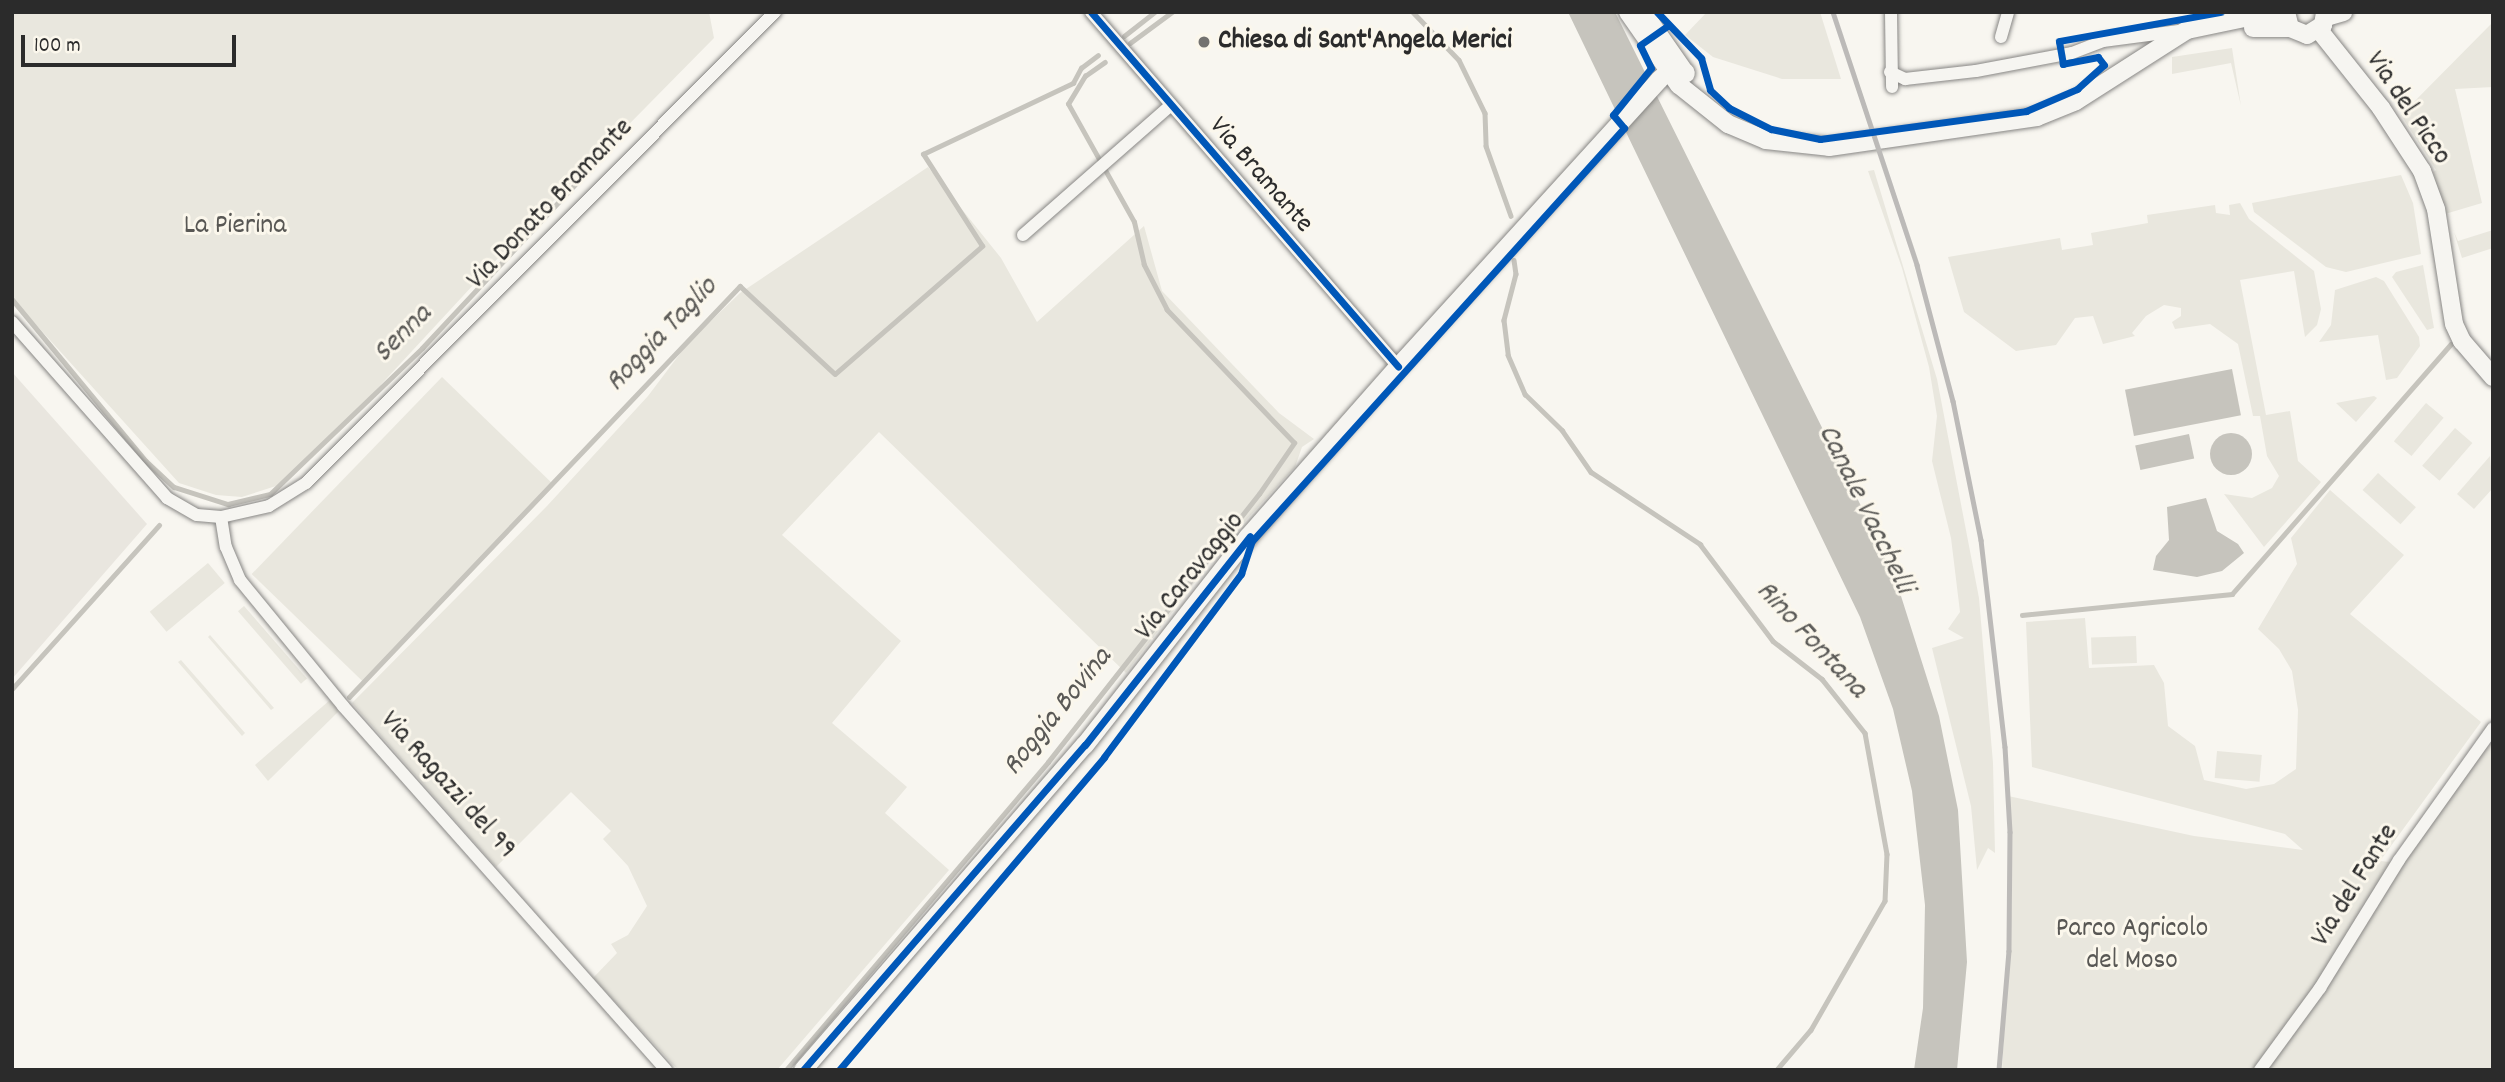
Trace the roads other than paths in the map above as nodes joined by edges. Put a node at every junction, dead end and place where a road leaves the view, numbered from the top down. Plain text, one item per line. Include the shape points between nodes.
1 (775, 12) edge
2 (1091, 12) edge
3 (1629, 12) edge
4 (1643, 12) edge
5 (1891, 12) edge
6 (2008, 12) edge
7 (2273, 12) edge
8 (2328, 18) edge
9 (2288, 20) edge
10 (2187, 30) junction
11 (2001, 37) dead end
12 (2166, 40) junction
13 (1669, 72) junction
14 (1890, 72) junction
15 (1892, 87) dead end
16 (1171, 105) junction
17 (1023, 234) dead end
18 (12, 322) edge
19 (1398, 367) junction
20 (2493, 377) edge
21 (220, 517) junction
22 (2493, 728) edge
23 (666, 1070) edge
24 (803, 1070) edge
25 (2260, 1070) edge

1 - 21 street, Via Donato Bramante via 306,483 269,506
2 - 16 street, Via Bramante
3 - 13 main road
4 - 13 main road
5 - 14 street
6 - 11 street
7 - 10 main road
8 - 9 main road via 2308,35
8 - 20 main road, Via del Picco via 2422,171 2436,209 2454,324 2462,341
9 - 12 main road
10 - 12 main road
10 - 14 street via 2116,39 2062,55 1976,71 1905,79
12 - 13 main road via 2076,101 2018,121 1845,146 1811,147 1766,140 1710,112
13 - 19 main road, Via Caravaggio
14 - 15 street
16 - 17 street, Via Bramante
16 - 19 street, Via Bramante
18 - 21 street, Via Donato Bramante via 167,498 197,515
19 - 24 main road, Via Caravaggio via 1248,537 1085,745
21 - 23 street, Via Ragazzi del 99 via 240,580
22 - 25 street, Via del Fante

